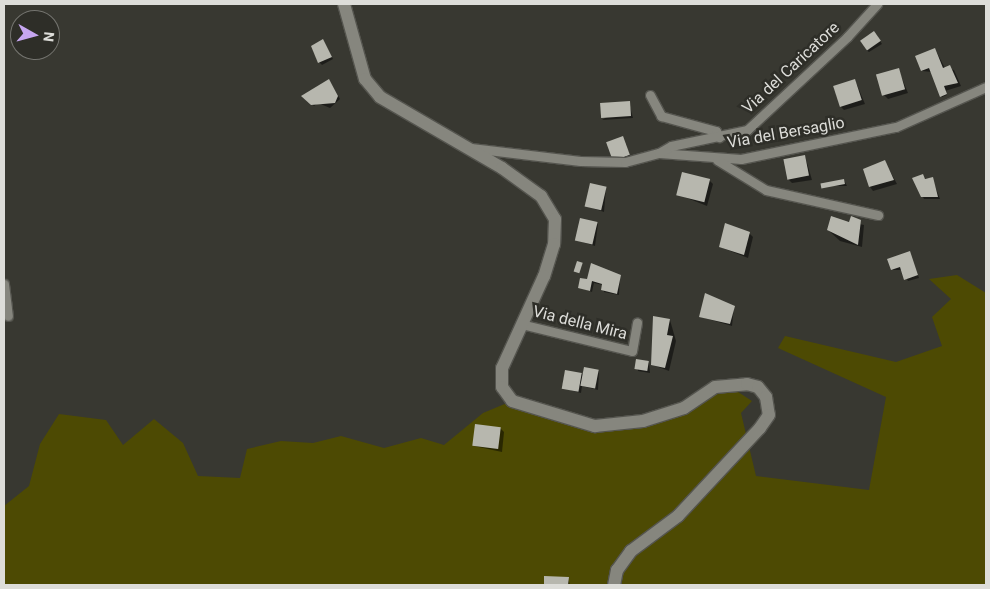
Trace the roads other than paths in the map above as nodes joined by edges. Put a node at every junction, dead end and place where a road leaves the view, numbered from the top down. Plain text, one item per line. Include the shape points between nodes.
1 (344, 4) edge
2 (877, 4) edge
3 (986, 87) edge
4 (650, 95) dead end
5 (719, 137) junction
6 (464, 147) junction
7 (659, 153) junction
8 (717, 160) junction
9 (878, 215) dead end
10 (4, 284) edge
11 (8, 316) dead end
12 (637, 322) dead end
13 (521, 324) junction
14 (614, 585) edge

1 - 6 street via 366,79 380,97
2 - 5 street, Via del Caricatore via 765,116 747,130
3 - 8 street, Via del Bersaglio via 896,127
4 - 5 street via 661,116 716,131
5 - 7 street, Via del Caricatore via 670,146
6 - 7 street, Via del Bersaglio via 580,161 625,162
6 - 13 street via 541,196 554,218 554,244 544,276
7 - 8 street, Via del Bersaglio
8 - 9 street via 766,190
10 - 11 street
12 - 13 street, Via della Mira via 632,351
13 - 14 street via 502,368 507,394 512,400 595,426 643,421 684,408 716,387 747,384 758,387 766,397 769,415 760,428 678,516 631,551 617,570

